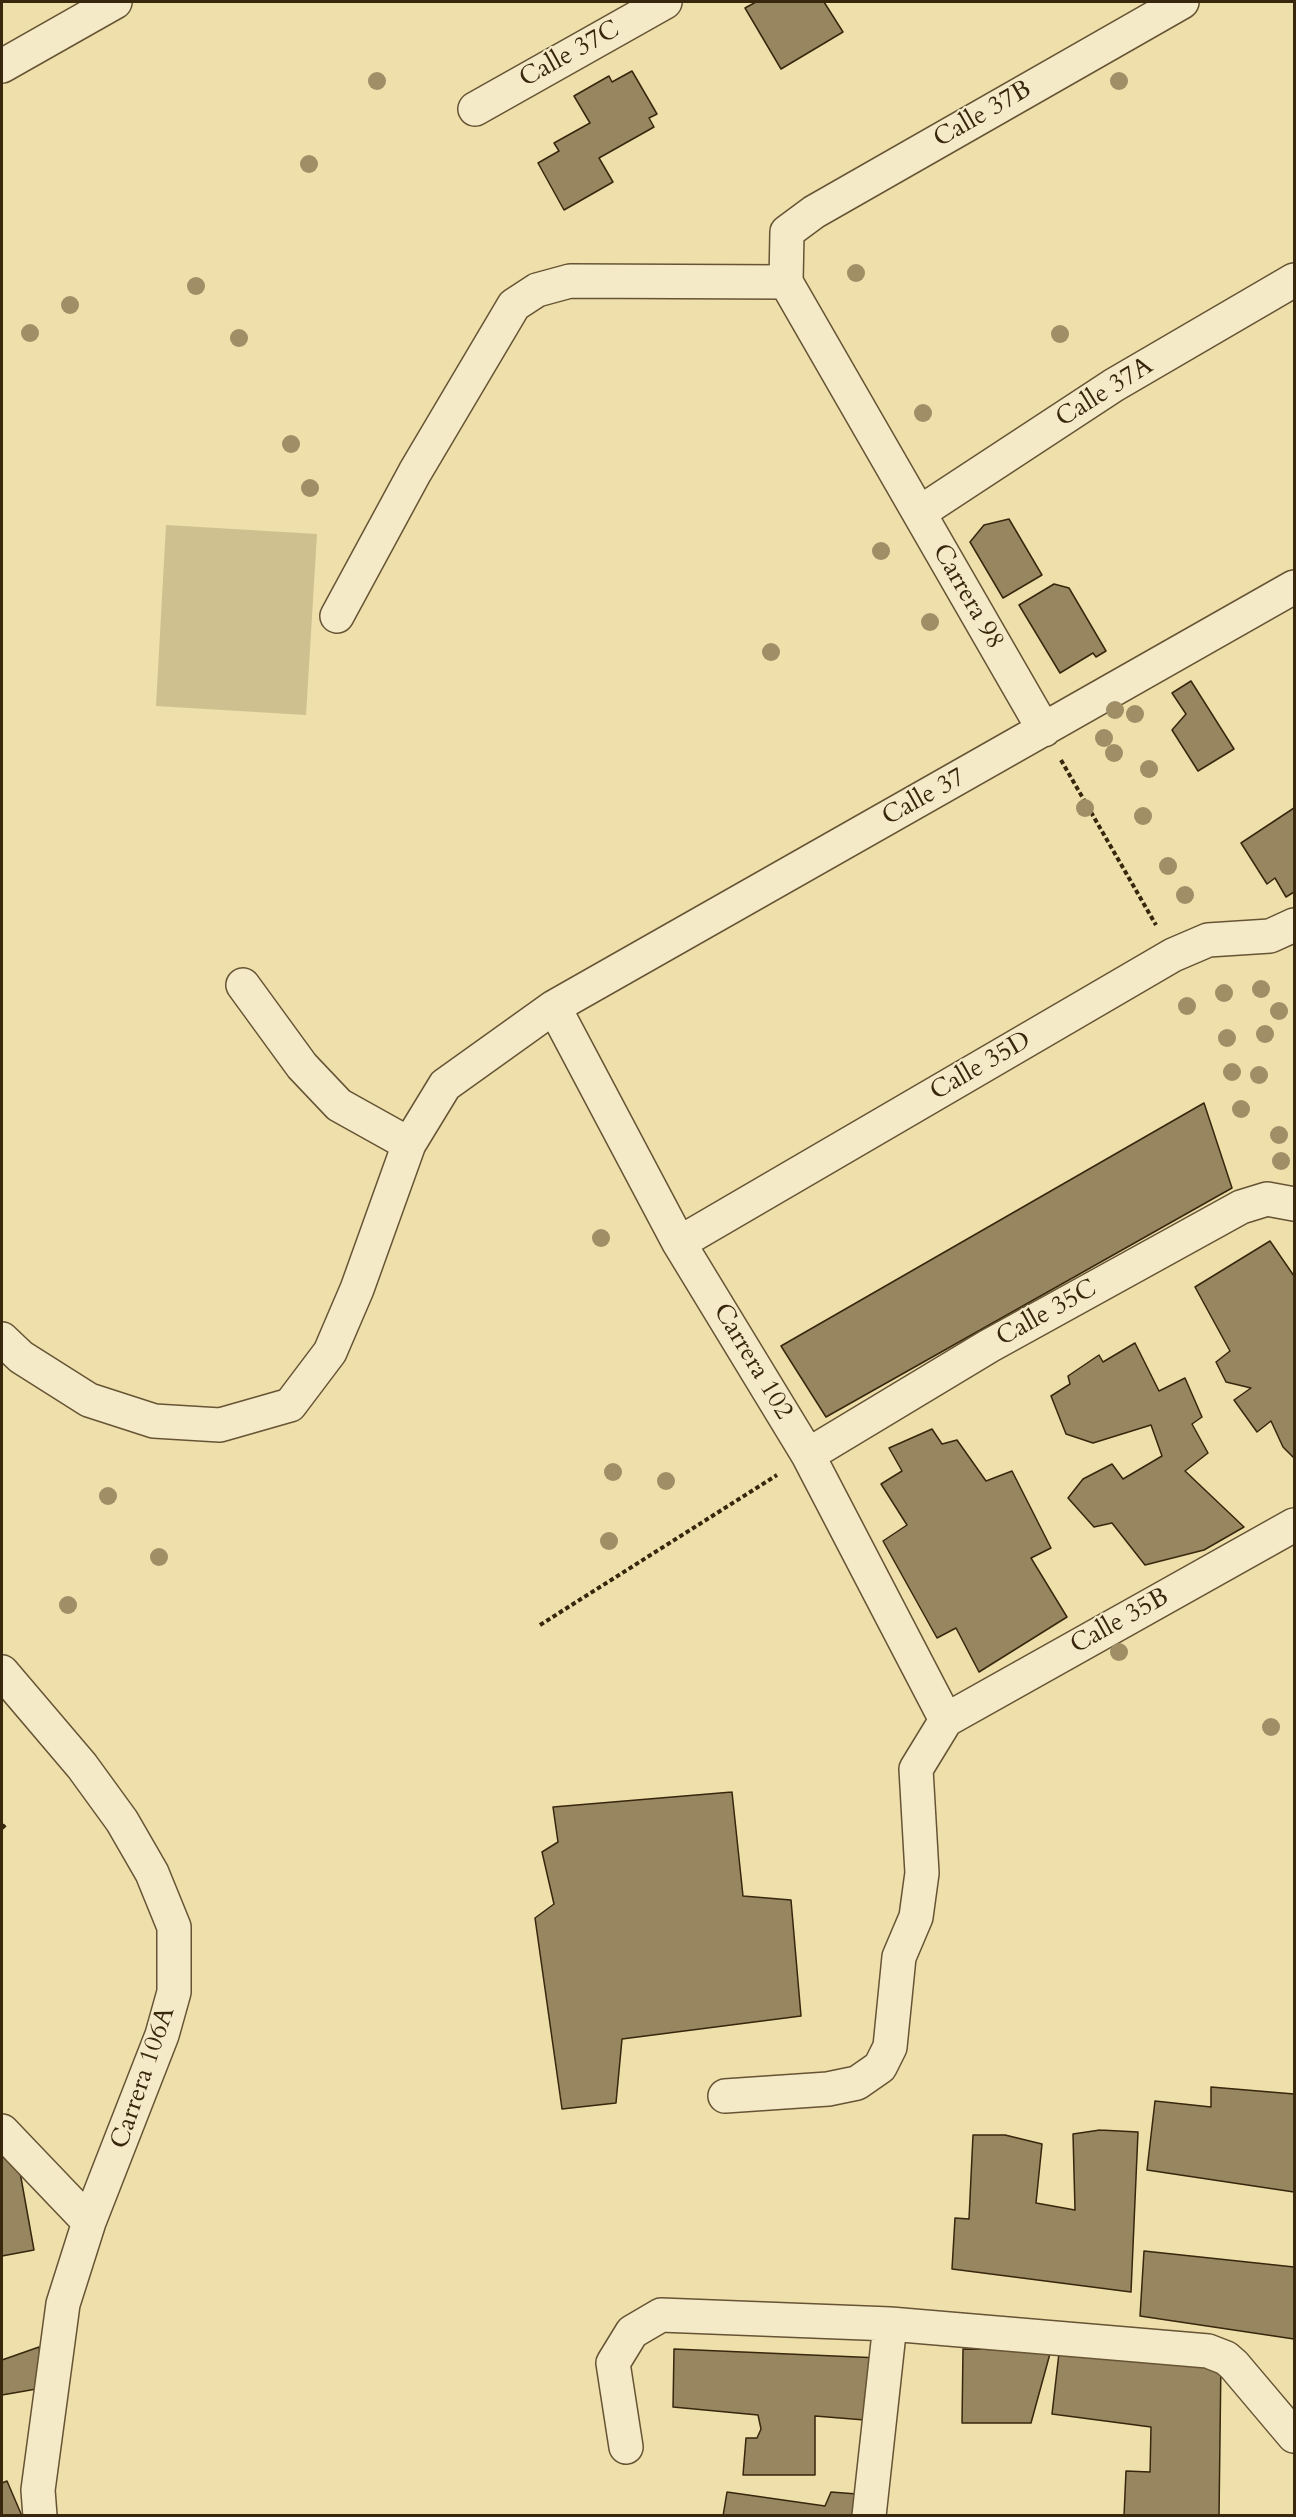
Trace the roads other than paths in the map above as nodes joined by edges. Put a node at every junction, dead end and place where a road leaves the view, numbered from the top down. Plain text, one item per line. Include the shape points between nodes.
1 (114, 2) edge
2 (665, 2) edge
3 (1182, 2) edge
4 (2, 66) edge
5 (475, 109) dead end
6 (1294, 280) edge
7 (786, 282) junction
8 (919, 513) junction
9 (1294, 587) edge
10 (337, 616) dead end
11 (1044, 730) junction
12 (1294, 925) edge
13 (243, 985) dead end
14 (554, 1007) junction
15 (409, 1144) junction
16 (1294, 1204) edge
17 (679, 1243) junction
18 (2, 1339) edge
19 (808, 1455) junction
20 (1294, 1525) edge
21 (2, 1672) edge
22 (946, 1720) junction
23 (725, 2096) dead end
24 (2, 2132) edge
25 (89, 2222) junction
26 (890, 2324) junction
27 (1294, 2436) edge
28 (626, 2447) dead end
29 (40, 2516) edge
30 (869, 2516) edge

1 - 4 street
2 - 5 street, Calle 37C
3 - 7 street, Calle 37B via 814,212 787,232
6 - 8 street, Calle 37A via 1114,385
7 - 8 street, Carrera 98
7 - 10 street via 570,281 537,290 514,305 415,472
8 - 11 street, Carrera 98
9 - 11 street, Calle 37
11 - 14 street, Calle 37
12 - 17 street, Calle 35D via 1270,936 1208,940 1173,955
13 - 15 street via 302,1066 339,1105
14 - 15 street, Calle 37 via 445,1085
14 - 17 street, Carrera 102
15 - 18 street, Calle 37 via 330,1352 290,1405 220,1425 154,1421 89,1400 21,1357
16 - 19 street, Calle 35C via 1267,1199 1241,1207 988,1346
17 - 19 street, Carrera 102
19 - 22 street, Carrera 102
20 - 22 street, Calle 35B
21 - 25 street, Carrera 106A via 82,1766 122,1821 152,1873 174,1927 174,1992 162,2035
22 - 23 street via 916,1769 922,1873 916,1917 899,1957 890,2047 880,2067 857,2083 828,2089
24 - 25 street
25 - 29 street, Carrera 106A via 63,2304 54,2387 44,2434 38,2490
26 - 27 street via 1208,2351 1234,2365
26 - 28 street via 661,2315 632,2332 613,2364
26 - 30 street

